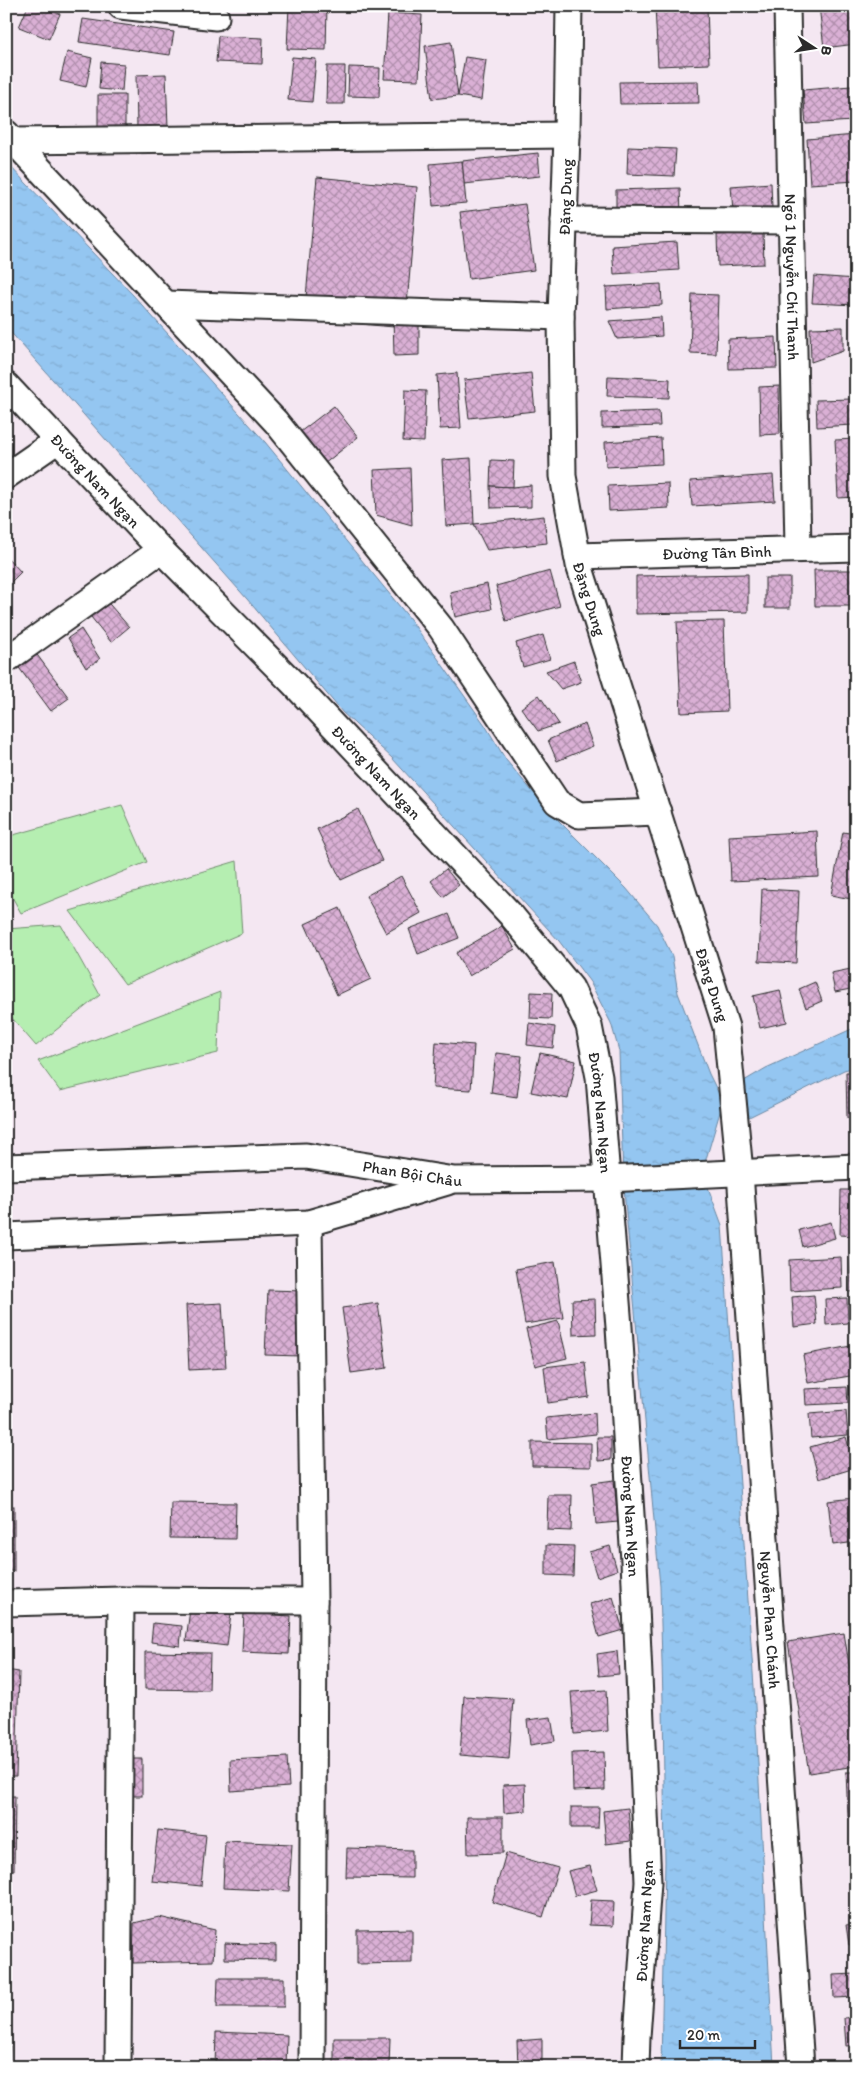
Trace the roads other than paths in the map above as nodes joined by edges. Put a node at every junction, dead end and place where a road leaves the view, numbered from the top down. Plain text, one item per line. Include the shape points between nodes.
1 (121, 6) edge
2 (569, 6) edge
3 (787, 6) edge
4 (216, 17) dead end
5 (567, 135) junction
6 (10, 137) edge
7 (564, 220) junction
8 (791, 221) junction
9 (166, 304) junction
10 (561, 317) junction
11 (6, 385) edge
12 (58, 440) junction
13 (6, 476) edge
14 (798, 548) junction
15 (856, 548) edge
16 (161, 550) junction
17 (577, 556) junction
18 (6, 660) edge
19 (658, 812) junction
20 (6, 1167) edge
21 (856, 1167) edge
22 (740, 1172) junction
23 (607, 1178) junction
24 (454, 1180) junction
25 (309, 1223) junction
26 (6, 1236) edge
27 (121, 1600) junction
28 (314, 1601) junction
29 (6, 1603) edge
30 (118, 2067) edge
31 (312, 2067) edge
32 (636, 2067) edge
33 (801, 2067) edge

1 - 4 street
2 - 5 street, Đặng Dung
3 - 8 street, Ngõ 1 Nguyễn Chí Thanh
5 - 6 street
5 - 7 street, Đặng Dung
6 - 9 street
7 - 8 street
7 - 10 street, Đặng Dung
8 - 14 street, Ngõ 1 Nguyễn Chí Thanh
9 - 10 street
9 - 19 street via 276,422 440,628 557,802 579,815
10 - 17 street, Đặng Dung via 563,476
11 - 12 street, Đường Nam Ngạn
12 - 13 street
12 - 16 street, Đường Nam Ngạn
14 - 15 street, Đường Tân Bình
14 - 17 street, Đường Tân Bình
16 - 18 street
16 - 23 street, Đường Nam Ngạn via 294,684 497,900 571,988 591,1034
17 - 19 street, Đặng Dung
19 - 22 street, Đặng Dung via 726,1027
20 - 24 street, Phan Bội Châu via 306,1156
21 - 22 street
22 - 23 street
22 - 33 street, Nguyễn Phan Chánh
23 - 24 street
23 - 32 street, Đường Nam Ngạn via 634,1561 648,1882
24 - 25 street, Phan Bội Châu
25 - 26 street, Phan Bội Châu
25 - 28 street
27 - 28 street
27 - 29 street
27 - 30 street
28 - 31 street

